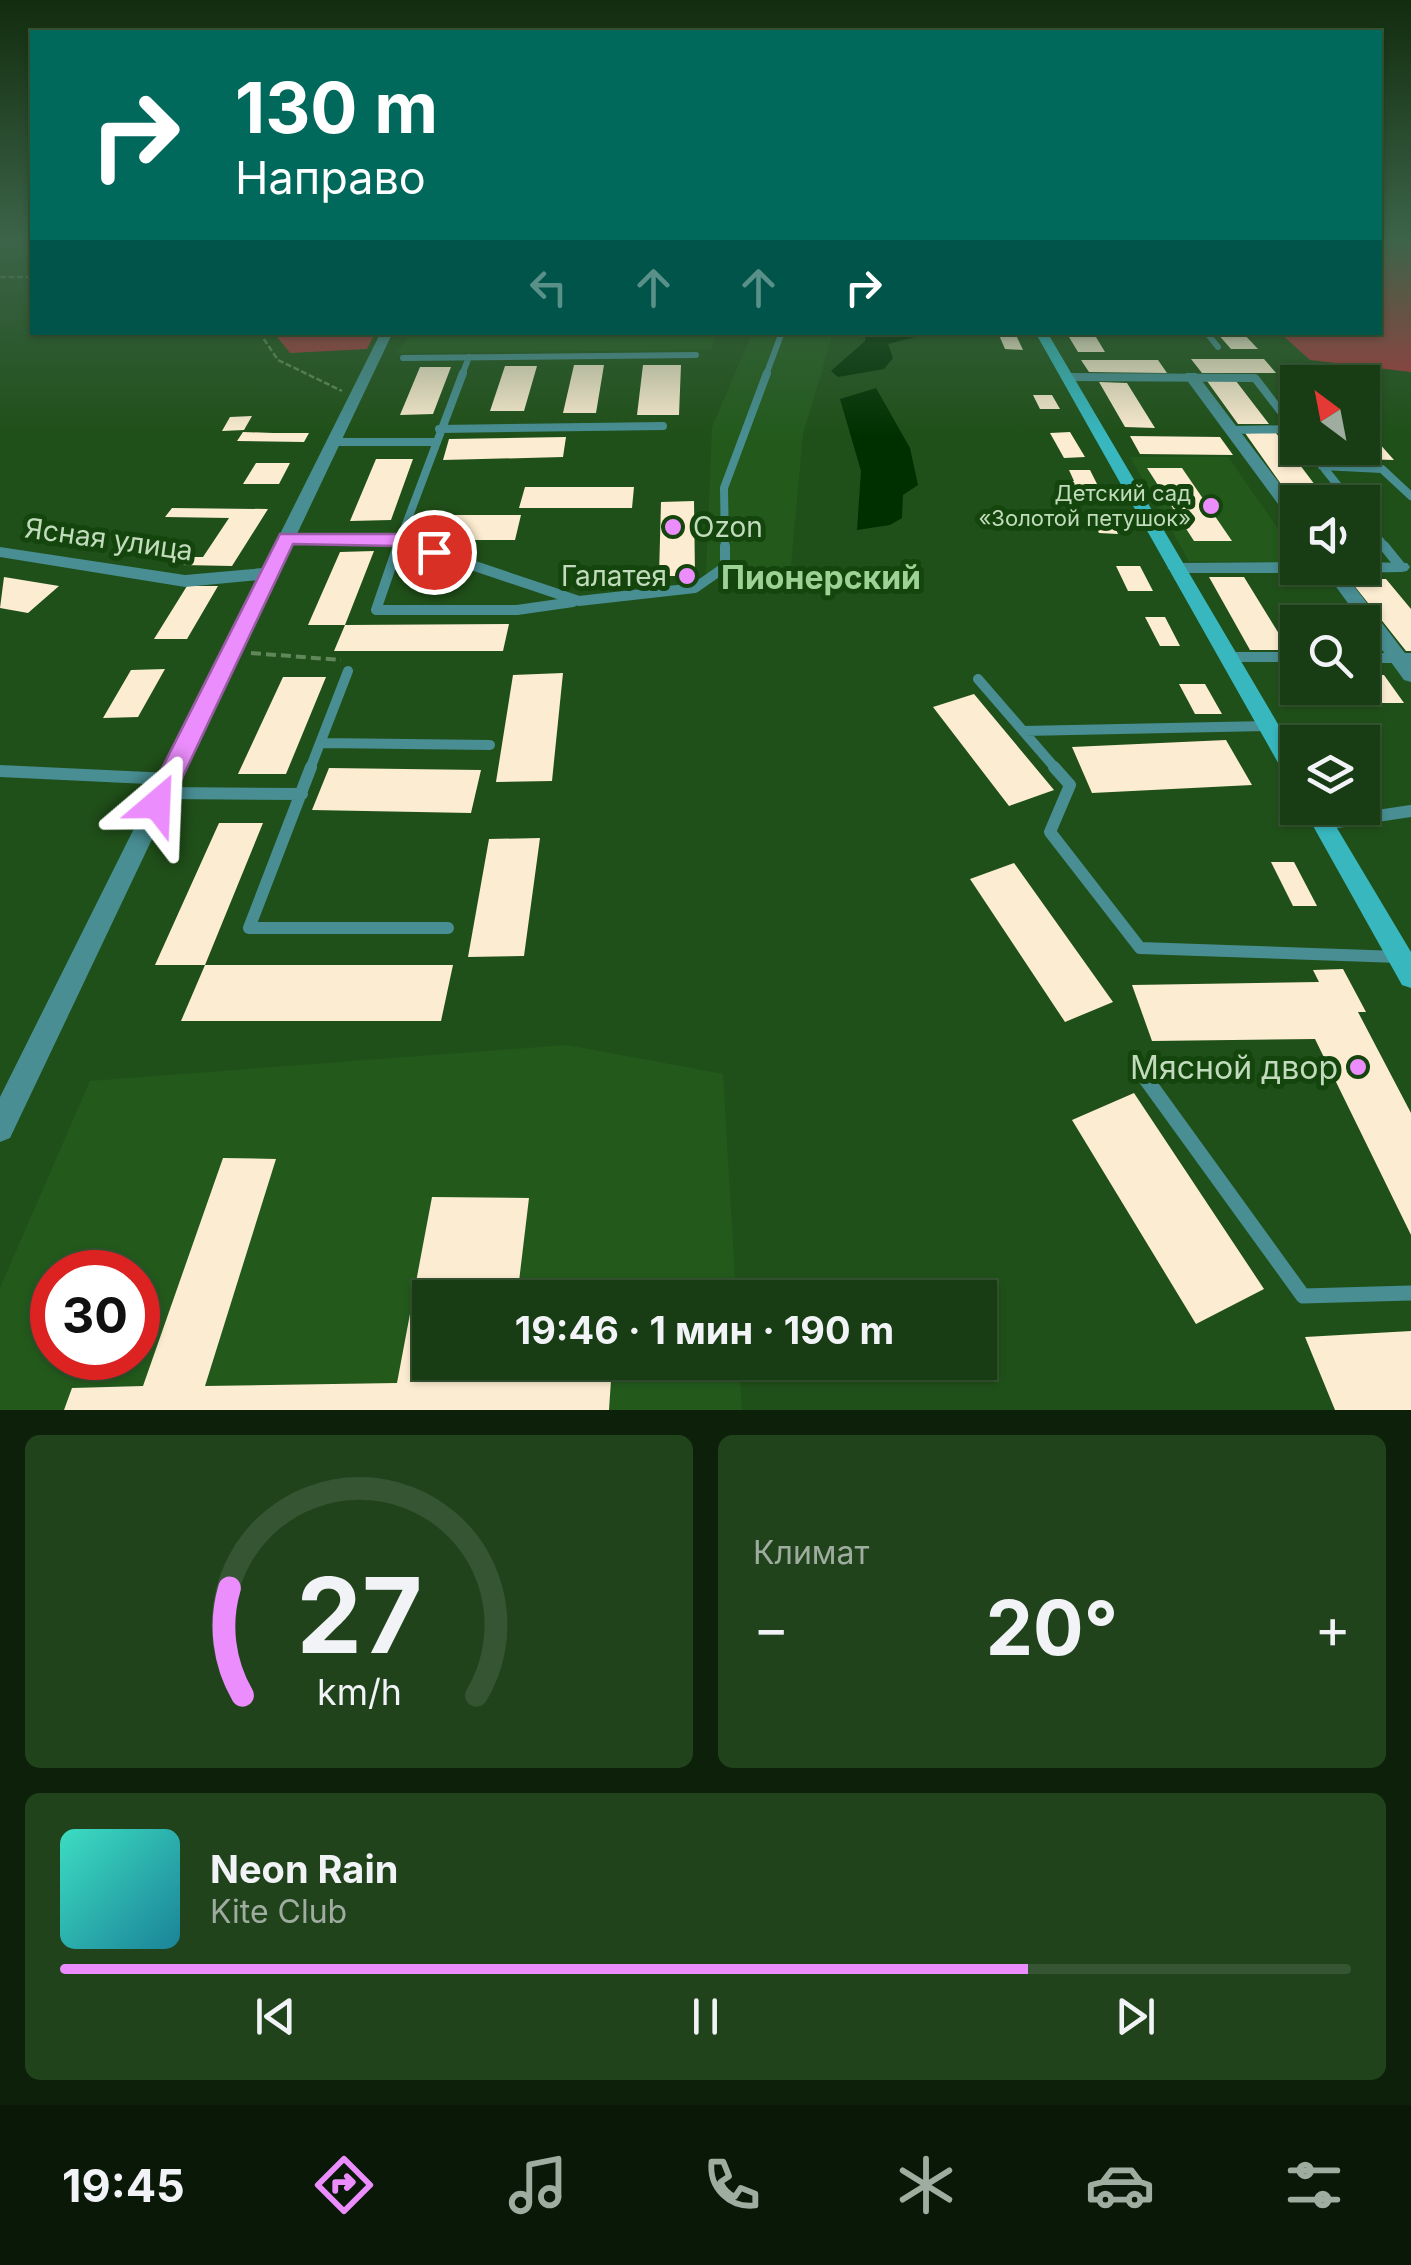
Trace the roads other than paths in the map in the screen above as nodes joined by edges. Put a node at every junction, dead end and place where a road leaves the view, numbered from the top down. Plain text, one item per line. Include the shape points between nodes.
1 (386, 335) edge
2 (781, 335) edge
3 (1043, 335) edge
4 (1208, 335) edge
5 (1218, 347) dead end
6 (696, 355) dead end
7 (469, 357) junction
8 (404, 358) dead end
9 (1191, 376) junction
10 (1067, 377) junction
11 (1280, 410) edge
12 (663, 426) dead end
13 (439, 429) junction
14 (1234, 430) junction
15 (1280, 431) edge
16 (333, 442) junction
17 (434, 442) junction
18 (1322, 466) joint
19 (1337, 485) edge
20 (1280, 495) edge
21 (1411, 496) edge
22 (286, 538) junction
23 (398, 540) junction
24 (1380, 541) edge
25 (0, 552) edge
26 (1380, 567) edge
27 (1401, 567) joint
28 (1176, 568) junction
29 (1280, 568) edge
30 (270, 573) junction
31 (1345, 585) edge
32 (579, 601) junction
33 (1228, 656) junction
34 (1280, 657) edge
35 (1405, 658) edge
36 (348, 671) road end
37 (1411, 675) edge
38 (978, 679) dead end
39 (1268, 726) junction
40 (1022, 730) junction
41 (322, 743) junction
42 (490, 745) dead end
43 (1280, 747) edge
44 (0, 771) edge
45 (166, 786) junction
46 (302, 794) junction
47 (1411, 811) edge
48 (1380, 813) edge
49 (1324, 825) edge
50 (448, 928) dead end
51 (1406, 967) edge
52 (1146, 1079) dead end
53 (0, 1128) edge
54 (1411, 1294) edge

1 - 16 street
2 - 32 lane via 724,488 724,567 695,588
3 - 10 street
4 - 5 lane
6 - 7 lane
7 - 8 lane
7 - 13 lane
9 - 10 lane
9 - 11 lane via 1255,378
9 - 14 street
10 - 28 street
12 - 13 lane
13 - 17 lane
14 - 15 lane
14 - 20 street
16 - 17 lane
16 - 22 street
17 - 23 lane
18 - 19 lane
18 - 21 lane via 1382,469
22 - 23 lane
22 - 30 street
23 - 32 lane
23 - 32 lane via 376,610 517,610
24 - 27 lane
25 - 30 street, Ясная улица via 184,581
26 - 27 street
28 - 29 street
28 - 33 street
30 - 45 street
31 - 35 street
33 - 34 lane
33 - 39 street
35 - 37 street
36 - 41 lane
38 - 40 lane
39 - 40 lane
39 - 43 street
40 - 51 lane via 1070,786 1050,832 1140,948
41 - 42 lane
41 - 46 lane
44 - 45 lane
45 - 46 lane
45 - 53 street
46 - 50 lane via 250,928
47 - 48 lane
49 - 51 street
52 - 54 lane via 1303,1296

